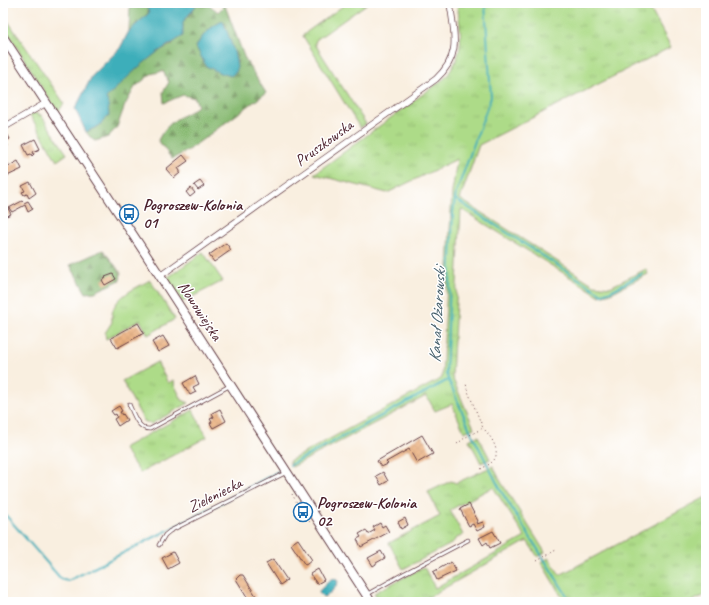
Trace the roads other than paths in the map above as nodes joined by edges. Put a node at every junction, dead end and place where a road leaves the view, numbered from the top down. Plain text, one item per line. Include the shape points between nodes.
1 (450, 3) edge
2 (3, 37) edge
3 (46, 103) junction
4 (3, 128) edge
5 (160, 276) junction
6 (231, 385) junction
7 (129, 404) dead end
8 (287, 472) junction
9 (468, 540) dead end
10 (160, 545) dead end
11 (366, 594) junction
12 (371, 602) edge

1 - 5 street, Pruszkowska via 455,44 453,55 444,72
2 - 3 street, Nowowiejska
3 - 4 street
3 - 5 street, Nowowiejska
5 - 6 street, Nowowiejska
6 - 7 lane via 146,429 141,427
6 - 8 street, Nowowiejska
8 - 10 lane, Zieleniecka via 170,531
8 - 11 street, Nowowiejska
9 - 11 lane
11 - 12 street, Nowowiejska

